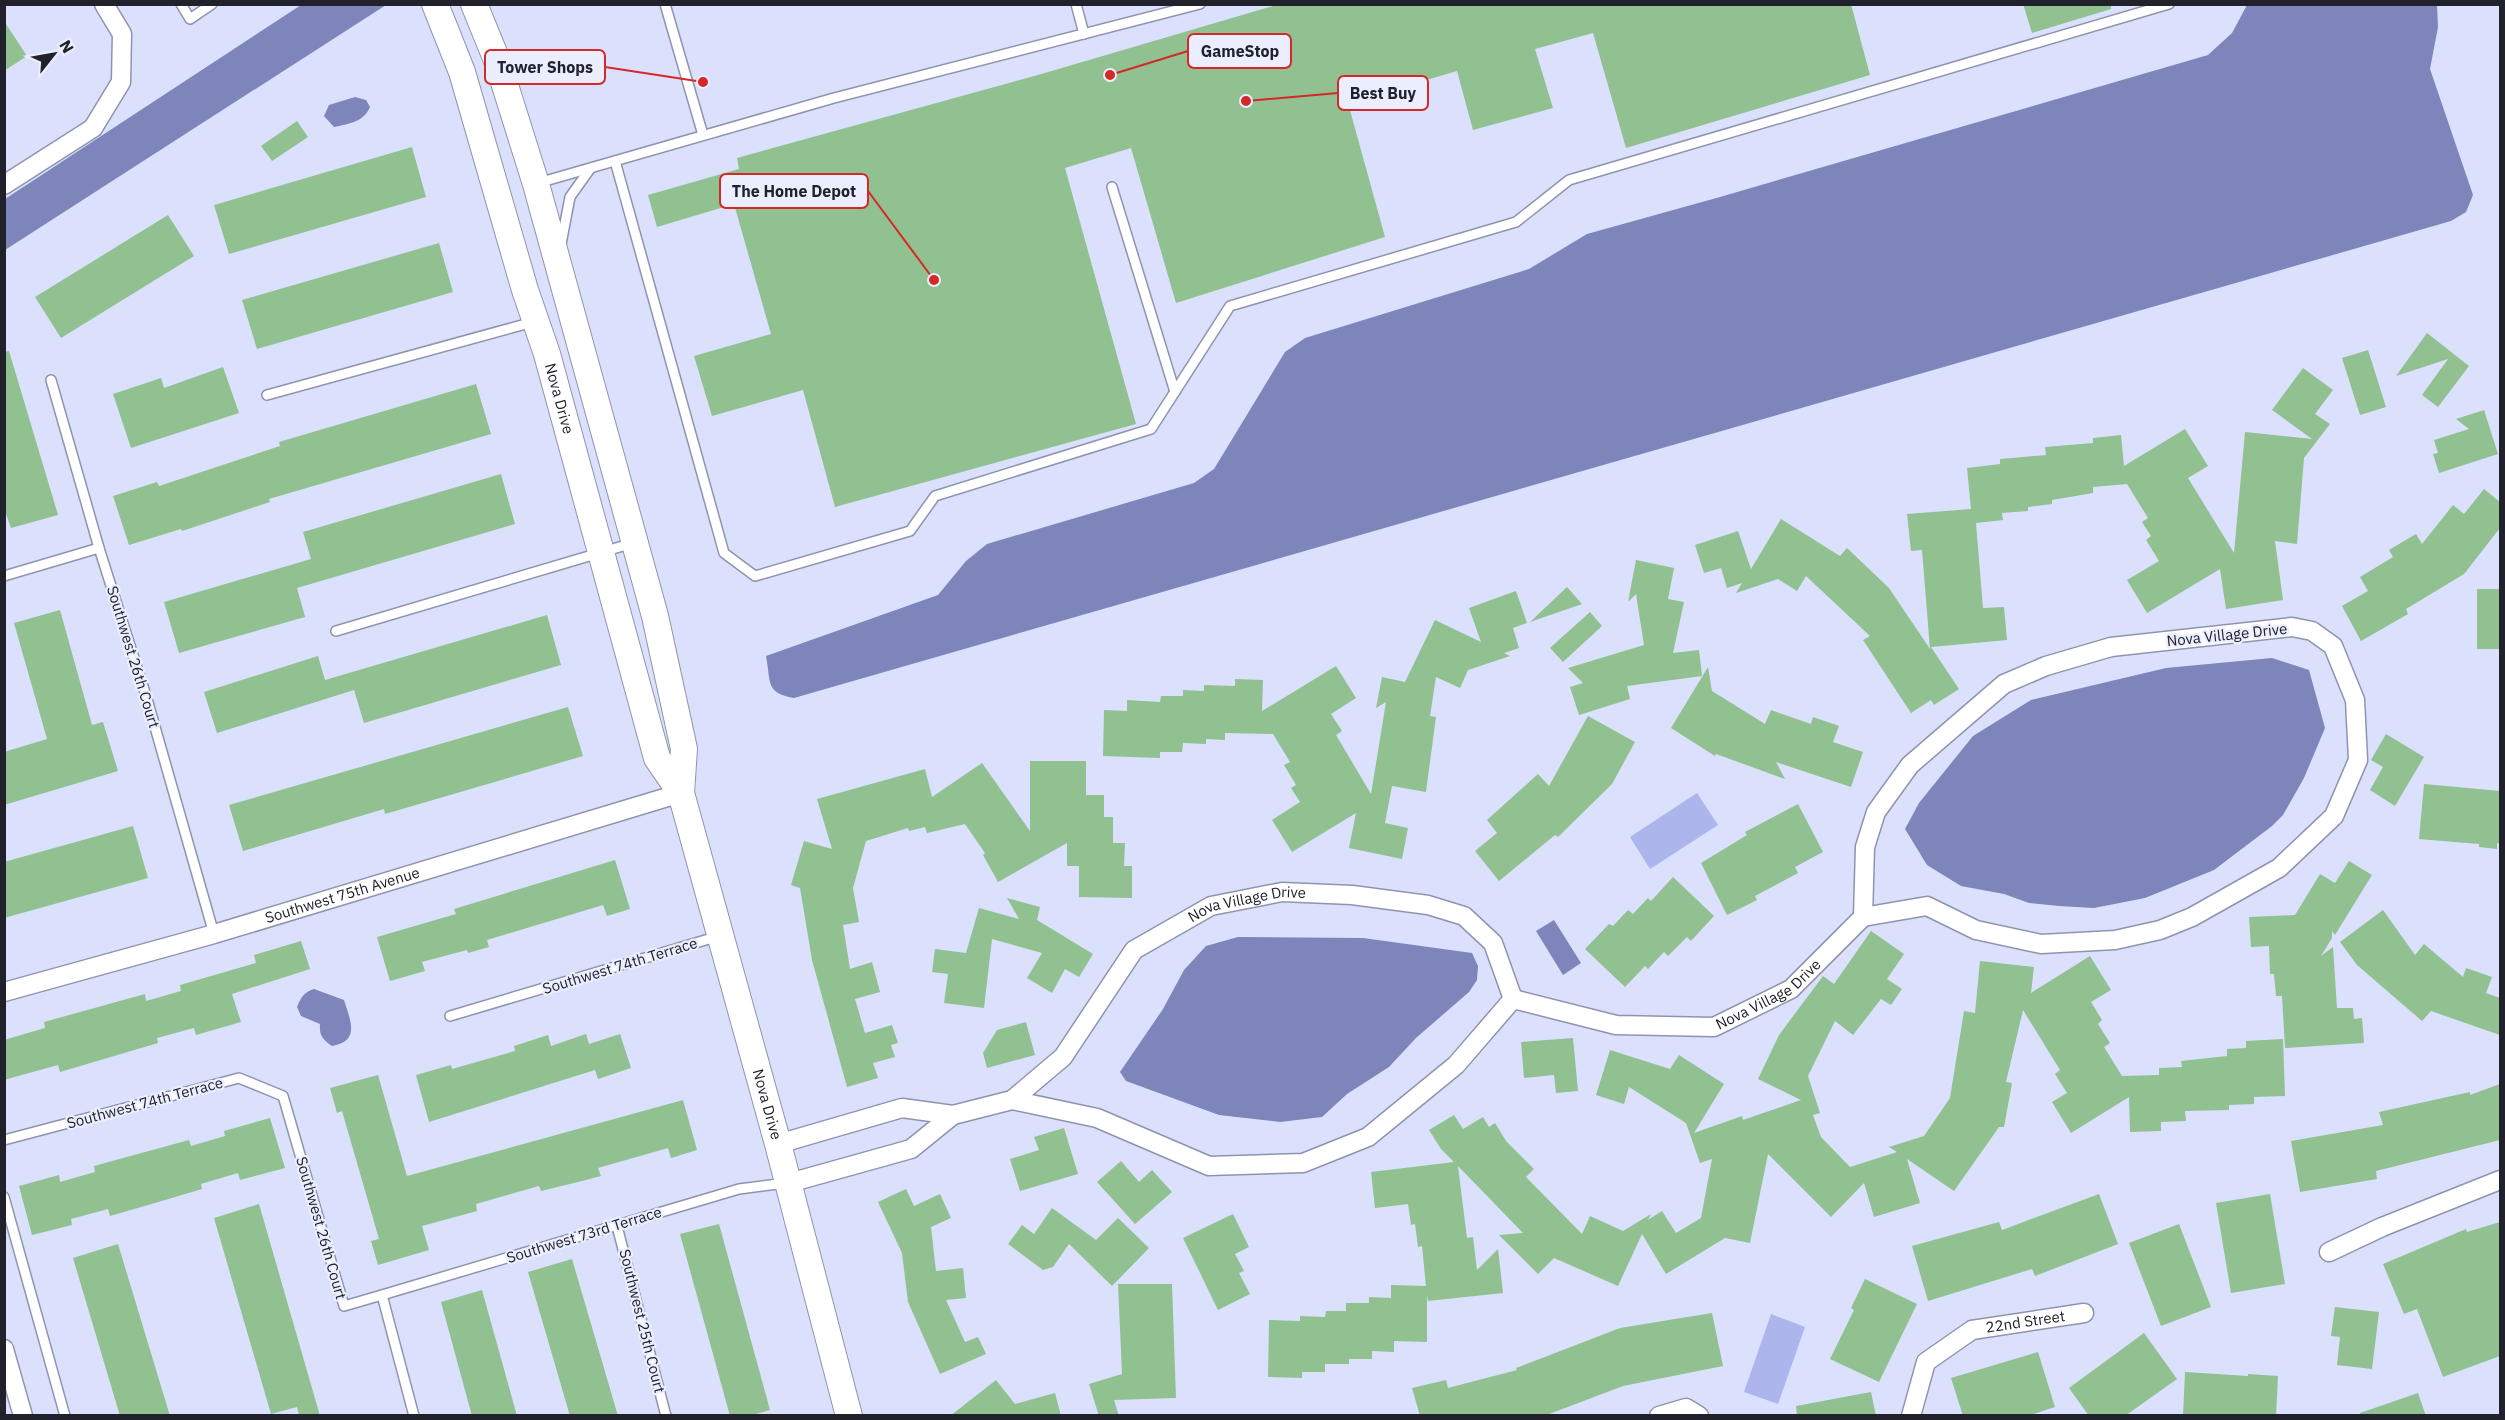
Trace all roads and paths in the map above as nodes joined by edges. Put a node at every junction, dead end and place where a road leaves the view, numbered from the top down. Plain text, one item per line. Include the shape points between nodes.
1 (104, 4) edge
2 (181, 4) edge
3 (212, 4) edge
4 (435, 4) edge
5 (474, 4) edge
6 (665, 4) edge
7 (1076, 4) edge
8 (1200, 4) edge
9 (2169, 4) edge
10 (1084, 34) junction
11 (462, 72) junction
12 (703, 135) junction
13 (615, 161) junction
14 (590, 168) junction
15 (536, 184) junction
16 (4, 185) edge
17 (1112, 186) dead end
18 (558, 267) junction
19 (569, 310) junction
20 (536, 321) junction
21 (51, 380) dead end
22 (1175, 392) junction
23 (267, 395) dead end
24 (634, 542) junction
25 (99, 548) junction
26 (601, 552) junction
27 (4, 576) edge
28 (336, 631) dead end
29 (681, 793) junction
30 (1863, 916) junction
31 (214, 933) junction
32 (721, 936) junction
33 (4, 992) edge
34 (1513, 999) junction
35 (450, 1016) dead end
36 (283, 1096) joint
37 (1012, 1100) junction
38 (953, 1115) junction
39 (4, 1140) edge
40 (778, 1144) junction
41 (2500, 1180) edge
42 (789, 1183) junction
43 (4, 1197) edge
44 (617, 1226) junction
45 (2330, 1252) dead end
46 (382, 1295) junction
47 (2084, 1313) dead end
48 (4, 1349) edge
49 (23, 1416) edge
50 (65, 1416) edge
51 (414, 1416) edge
52 (666, 1416) edge
53 (849, 1416) edge
54 (1659, 1416) edge
55 (1699, 1416) edge
56 (1911, 1416) edge

1 - 16 street via 122,34 121,82 93,128
2 - 3 lane via 190,19
4 - 11 street, Nova Drive
5 - 15 street, Nova Drive via 498,63
6 - 12 lane
7 - 10 lane
8 - 10 lane
9 - 22 lane via 1569,180 1516,222 1230,306
10 - 12 lane
11 - 15 street via 501,148
11 - 20 street, Nova Drive
12 - 13 lane
13 - 14 lane
13 - 22 lane via 724,553 754,576 910,531 935,496 1151,429
14 - 15 lane
14 - 18 lane via 570,197
15 - 18 street, Nova Drive
17 - 22 lane
18 - 19 street, Nova Drive
19 - 20 street
19 - 24 street, Nova Drive
20 - 23 lane
20 - 26 street, Nova Drive
21 - 25 lane, Southwest 26th Court
24 - 26 lane
24 - 29 street, Nova Drive via 655,615 684,749
25 - 27 lane
25 - 31 lane, Southwest 26th Court
26 - 28 lane
26 - 29 street, Nova Drive via 657,758
29 - 31 street, Southwest 75th Avenue
29 - 32 street, Nova Drive
30 - 30 street, Nova Village Drive via 1927,906 1976,930 2040,944 2115,940 2160,930 2192,917 2279,868 2334,816 2358,760 2355,700 2333,646 2312,631 2292,627 2111,647 2046,666 2004,684 1910,765 1876,812 1865,847
30 - 34 street, Nova Village Drive via 1791,989 1714,1027 1616,1024
31 - 33 street, Southwest 75th Avenue
32 - 35 lane, Southwest 74th Terrace
32 - 40 street, Nova Drive
34 - 37 street, Nova Village Drive via 1456,1065 1368,1137 1304,1163 1209,1166 1097,1118
34 - 37 street, Nova Village Drive via 1493,943 1464,916 1428,905 1352,895 1282,892 1211,906 1134,950 1064,1057
36 - 39 lane, Southwest 74th Terrace via 239,1078
36 - 46 lane, Southwest 26th Court via 344,1306
37 - 38 street, Nova Village Drive
38 - 40 street, Nova Village Drive via 902,1108
38 - 42 street, Nova Village Drive via 912,1149
40 - 42 street, Nova Drive
41 - 45 street
42 - 44 lane, Southwest 73rd Terrace via 739,1189
42 - 53 street, Nova Drive
43 - 50 lane
44 - 46 lane, Southwest 73rd Terrace
44 - 52 lane, Southwest 25th Court
46 - 51 lane
47 - 56 street, 22nd Street via 1972,1330 1926,1362
48 - 49 street
54 - 55 street via 1686,1408

